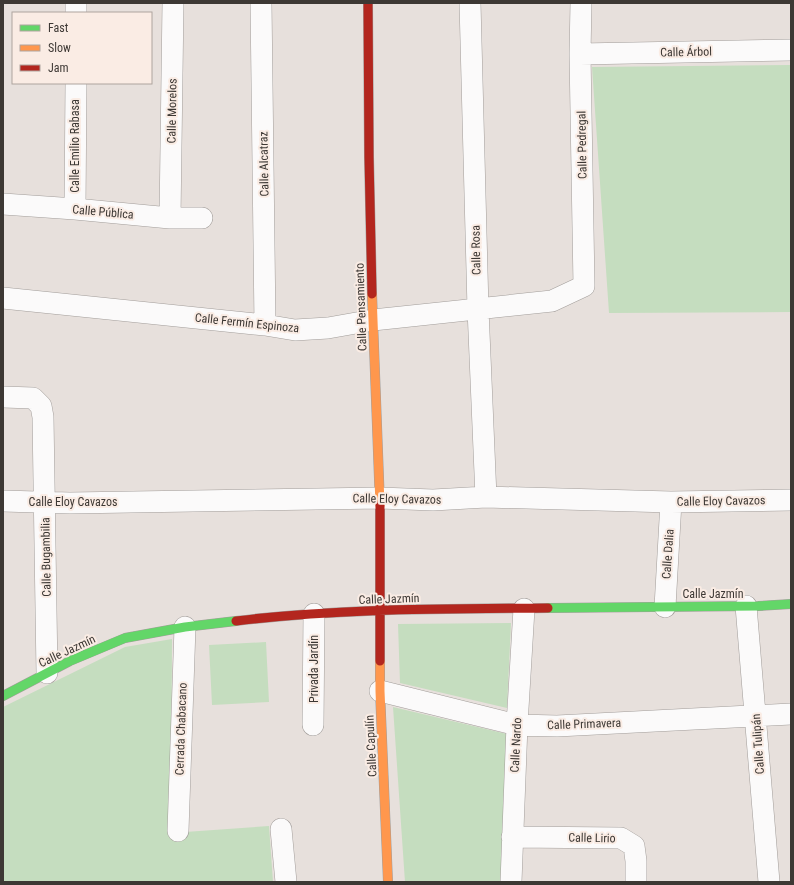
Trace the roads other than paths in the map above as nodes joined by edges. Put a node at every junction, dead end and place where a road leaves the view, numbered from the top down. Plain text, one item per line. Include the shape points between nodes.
1 (173, 3) edge
2 (261, 3) edge
3 (368, 3) edge
4 (470, 3) edge
5 (581, 3) edge
6 (791, 50) edge
7 (580, 54) junction
8 (76, 84) edge
9 (3, 204) edge
10 (75, 209) junction
11 (170, 218) junction
12 (202, 218) dead end
13 (584, 286) joint
14 (3, 298) edge
15 (478, 309) junction
16 (373, 320) junction
17 (266, 325) junction
18 (3, 397) edge
19 (486, 497) junction
20 (380, 498) junction
21 (791, 500) edge
22 (3, 501) edge
23 (671, 502) junction
24 (45, 503) junction
25 (791, 604) edge
26 (665, 606) junction
27 (746, 606) junction
28 (524, 608) junction
29 (381, 610) junction
30 (314, 614) junction
31 (185, 628) junction
32 (47, 673) junction
33 (380, 691) junction
34 (3, 696) edge
35 (791, 714) edge
36 (756, 715) junction
37 (517, 724) junction
38 (313, 725) dead end
39 (281, 829) dead end
40 (178, 831) dead end
41 (512, 836) junction
42 (286, 882) edge
43 (388, 882) edge
44 (511, 882) edge
45 (636, 882) edge
46 (769, 882) edge

1 - 11 street, Calle Morelos
2 - 17 street, Calle Alcatraz
3 - 16 street, Calle Pensamiento
4 - 15 street, Calle Rosa
5 - 7 street, Calle Pedregal
6 - 7 street, Calle Árbol
7 - 13 street, Calle Pedregal
8 - 10 street, Calle Emilio Rabasa
9 - 10 street, Calle Pública
10 - 11 street, Calle Pública
11 - 12 street, Calle Pública
13 - 15 street, Calle Fermín Espinoza via 552,301
14 - 17 street, Calle Fermín Espinoza
15 - 16 street, Calle Fermín Espinoza
15 - 19 street, Calle Rosa
16 - 17 street, Calle Fermín Espinoza via 328,328 295,330
16 - 20 street, Calle Pensamiento
18 - 24 street, Calle Bugambilia via 33,398 41,406
19 - 20 street, Calle Eloy Cavazos via 433,500
19 - 23 street, Calle Eloy Cavazos
20 - 24 street, Calle Eloy Cavazos
20 - 29 street, Calle Pensamiento
21 - 23 street, Calle Eloy Cavazos
22 - 24 street, Calle Eloy Cavazos
23 - 26 street, Calle Dalia
24 - 32 street, Calle Bugambilia
25 - 27 street, Calle Jazmín
26 - 27 street, Calle Jazmín
26 - 28 street, Calle Jazmín
27 - 36 street, Calle Tulipán
28 - 29 street, Calle Jazmín
28 - 37 street, Calle Nardo
29 - 30 street, Calle Jazmín
29 - 33 street, Calle Capulín
30 - 31 street, Calle Jazmín via 258,618
30 - 38 street, Privada Jardín
31 - 32 street, Calle Jazmín via 125,638
31 - 40 street, Cerrada Chabacano
32 - 34 street, Calle Jazmín
33 - 37 street, Calle Primavera
33 - 43 street, Calle Capulín
35 - 36 street, Calle Primavera
36 - 37 street, Calle Primavera via 557,726
36 - 46 street, Calle Tulipán
37 - 41 street, Calle Nardo
39 - 42 street
41 - 44 street, Calle Nardo
41 - 45 street, Calle Lirio via 621,838 634,846

